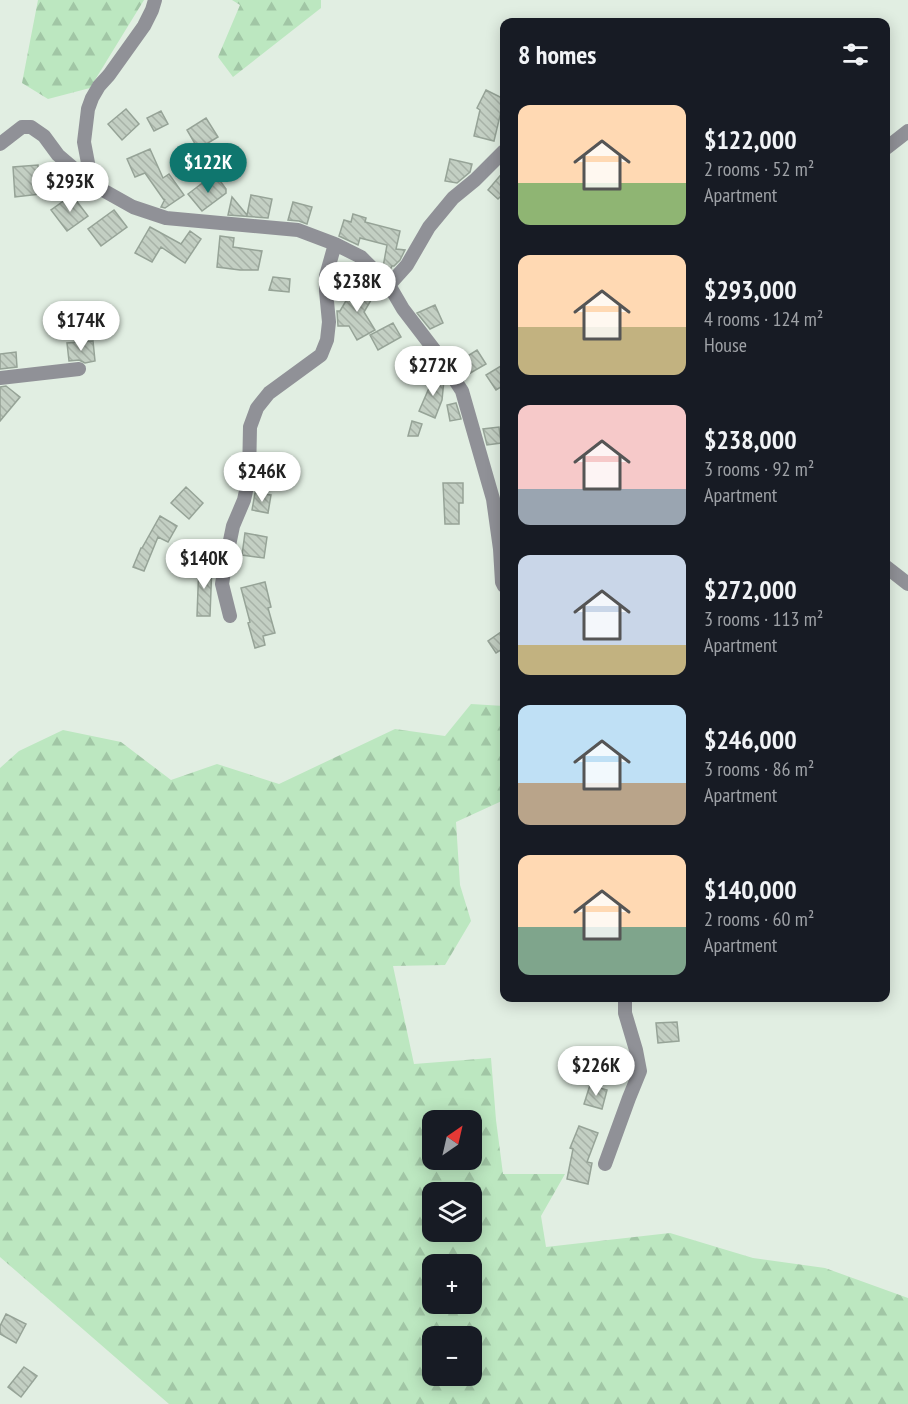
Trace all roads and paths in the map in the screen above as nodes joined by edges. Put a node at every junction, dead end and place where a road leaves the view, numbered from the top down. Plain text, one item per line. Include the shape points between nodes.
1 (155, 0) edge
2 (908, 130) edge
3 (0, 144) edge
4 (890, 145) edge
5 (500, 155) edge
6 (92, 184) junction
7 (335, 244) junction
8 (389, 285) junction
9 (79, 369) dead end
10 (0, 378) edge
11 (500, 549) edge
12 (890, 570) edge
13 (908, 584) edge
14 (230, 616) dead end
15 (625, 1002) edge
16 (605, 1164) dead end

1 - 6 street via 144,26 99,86 88,109 84,142
2 - 4 street
3 - 6 street via 22,127 31,127
5 - 8 street via 453,198
6 - 7 street via 133,207 166,218 298,230
7 - 8 street via 361,257
7 - 14 street via 326,276 329,322 321,355 269,393 249,427 249,477 233,526 222,584
8 - 11 street via 462,391 492,499
9 - 10 street
12 - 13 street
15 - 16 street via 640,1071

